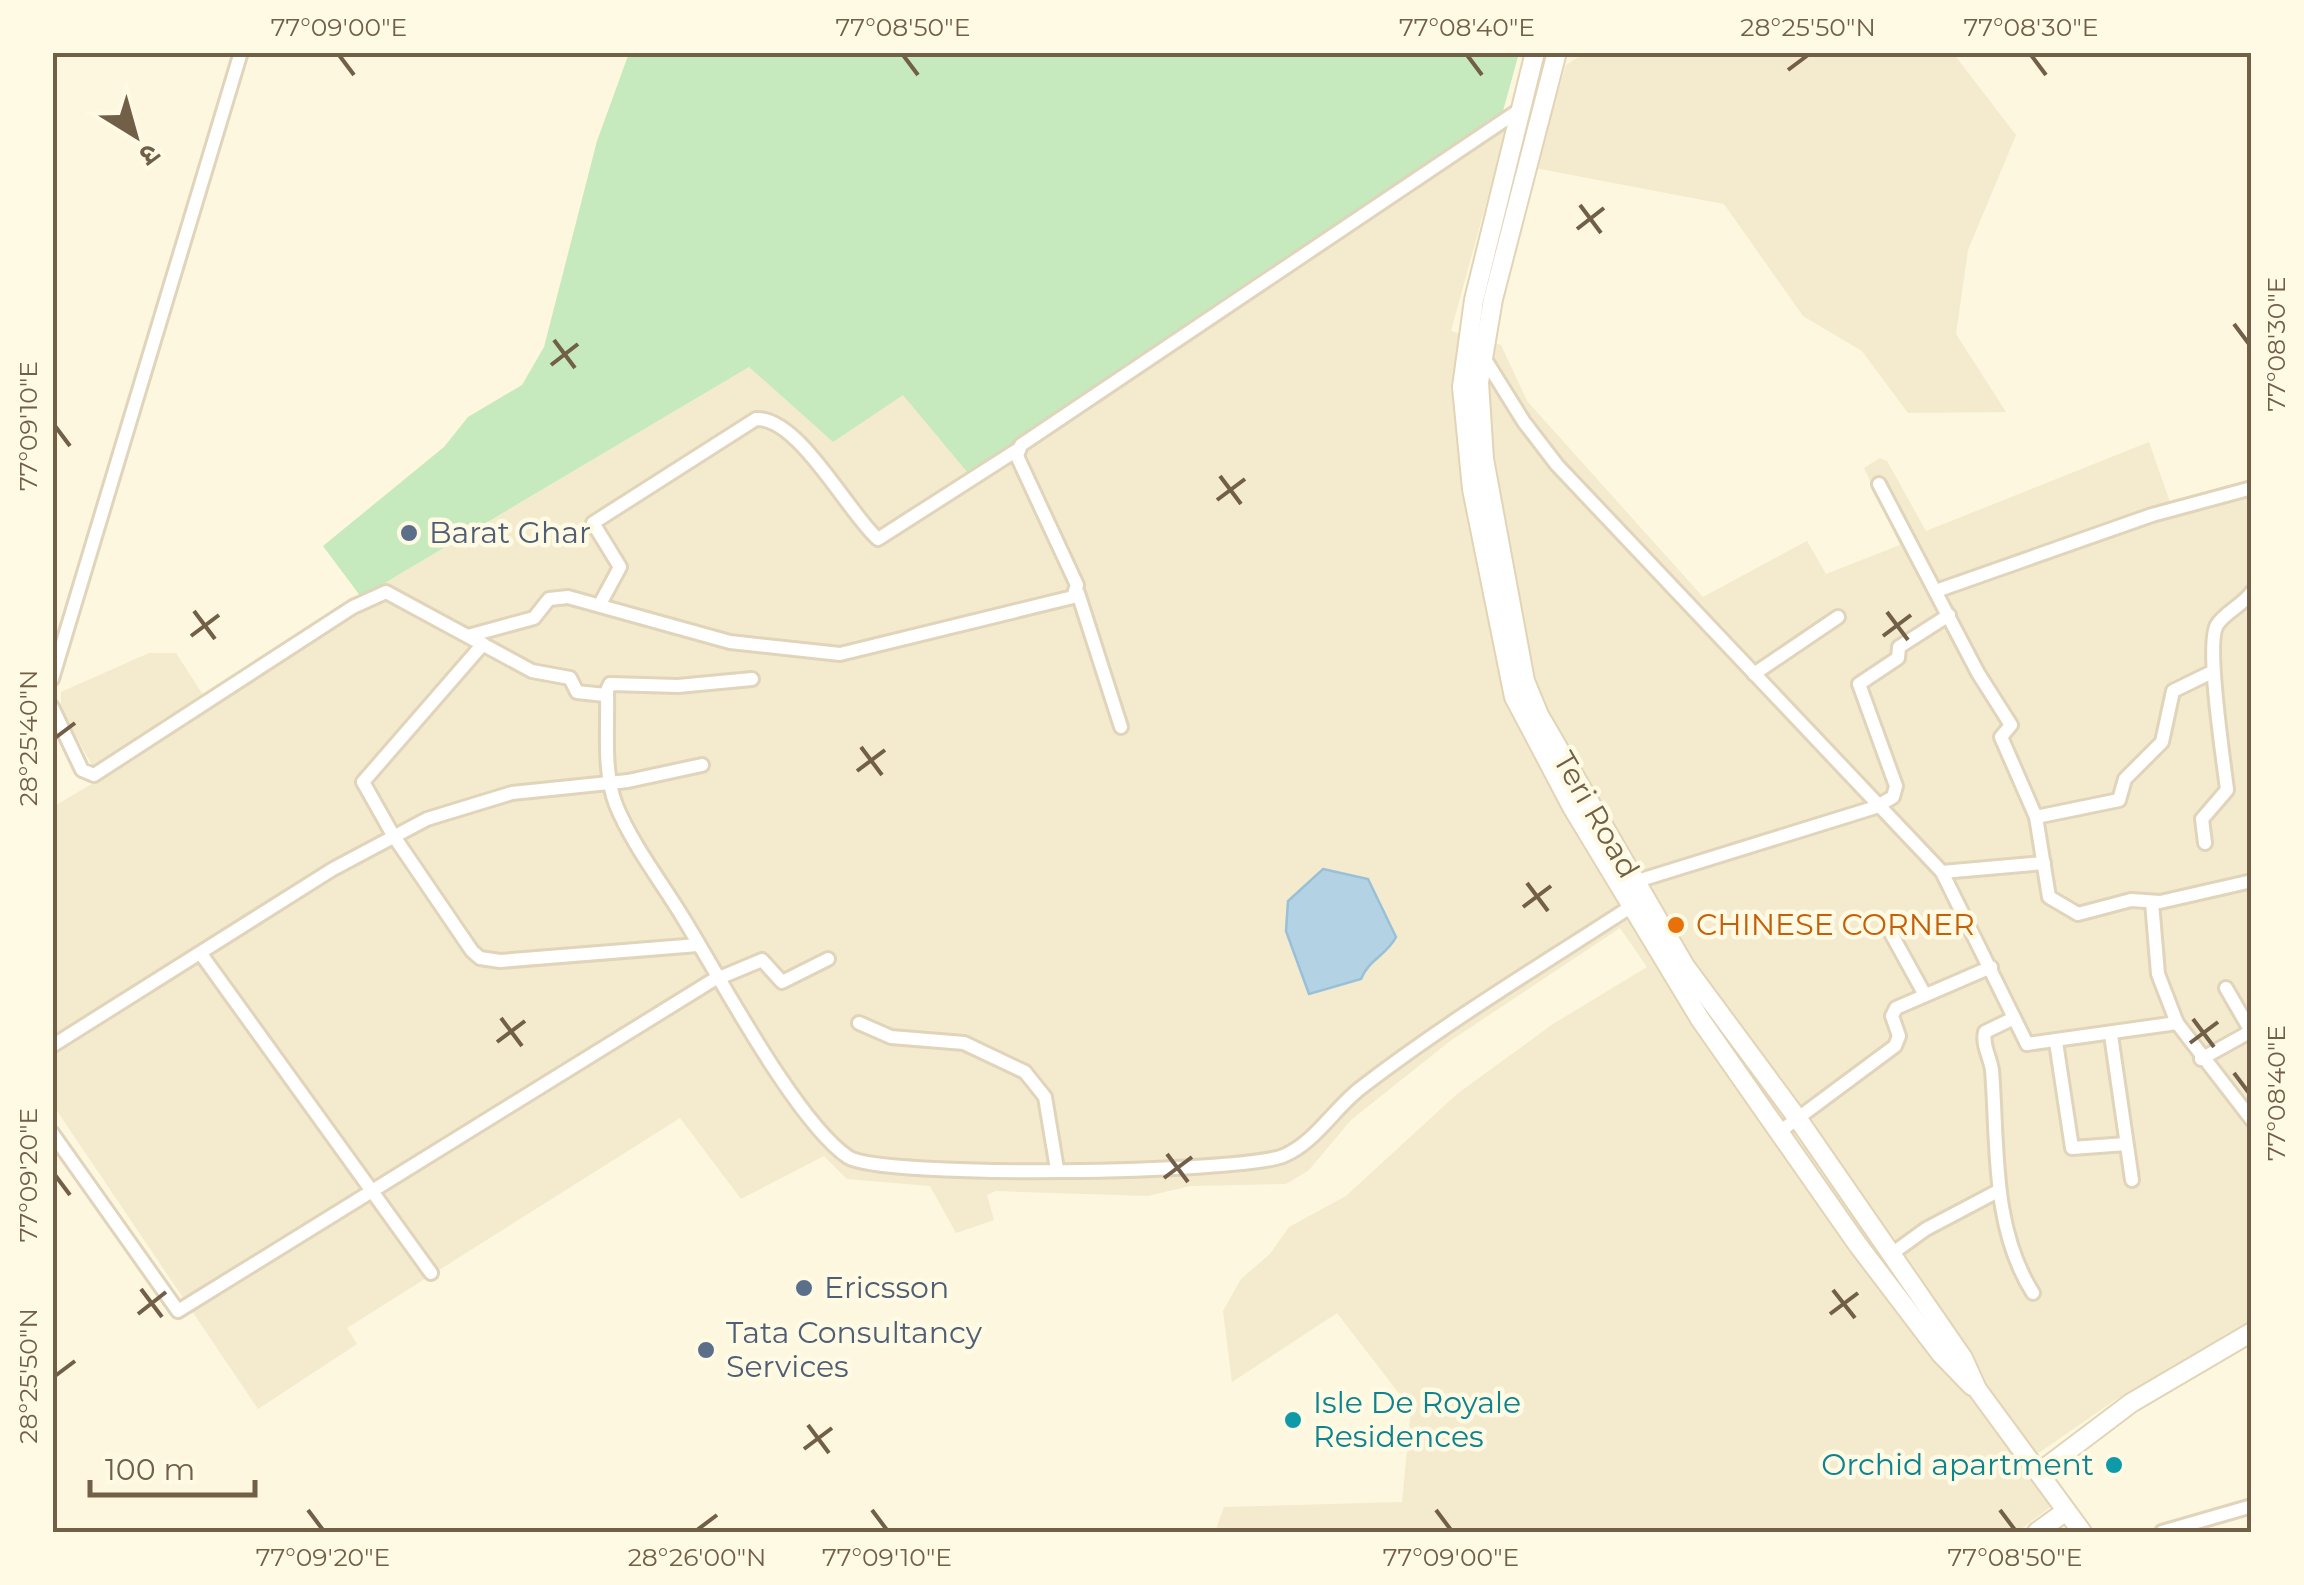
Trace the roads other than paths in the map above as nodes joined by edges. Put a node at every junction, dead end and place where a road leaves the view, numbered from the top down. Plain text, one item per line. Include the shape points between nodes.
1 (242, 52) edge
2 (1536, 52) edge
3 (1557, 52) edge
4 (1521, 109) junction
5 (1467, 336) junction
6 (1484, 357) junction
7 (1017, 450) junction
8 (1879, 484) dead end
9 (2252, 488) edge
10 (1936, 591) junction
11 (2252, 592) edge
12 (1078, 593) junction
13 (600, 604) junction
14 (1949, 615) junction
15 (1838, 617) dead end
16 (468, 636) junction
17 (483, 644) junction
18 (2212, 672) junction
19 (1754, 674) junction
20 (52, 679) edge
21 (752, 679) dead end
22 (606, 693) junction
23 (52, 707) edge
24 (1121, 727) dead end
25 (702, 765) dead end
26 (610, 782) junction
27 (1876, 808) junction
28 (2036, 817) junction
29 (392, 835) junction
30 (2205, 843) dead end
31 (1612, 858) junction
32 (2044, 863) junction
33 (1942, 872) junction
34 (2252, 881) edge
35 (1634, 882) junction
36 (2152, 902) junction
37 (1632, 906) junction
38 (1887, 926) dead end
39 (698, 945) junction
40 (201, 954) junction
41 (828, 959) dead end
42 (1990, 968) junction
43 (718, 978) junction
44 (2226, 988) dead end
45 (1925, 995) junction
46 (2014, 1018) junction
47 (2177, 1022) junction
48 (859, 1023) dead end
49 (2111, 1034) junction
50 (2248, 1034) edge
51 (2056, 1042) junction
52 (52, 1046) edge
53 (2202, 1059) junction
54 (2247, 1104) edge
55 (1798, 1119) junction
56 (2252, 1120) edge
57 (52, 1133) edge
58 (1778, 1133) junction
59 (2126, 1144) junction
60 (1057, 1169) junction
61 (2132, 1180) dead end
62 (368, 1191) junction
63 (1998, 1191) junction
64 (1890, 1255) junction
65 (431, 1274) dead end
66 (2033, 1293) dead end
67 (2252, 1332) edge
68 (1976, 1389) junction
69 (2041, 1471) junction
70 (2252, 1506) edge
71 (2066, 1511) junction
72 (2037, 1532) edge
73 (2082, 1532) edge
74 (2162, 1532) edge

1 - 20 street
2 - 4 street
3 - 6 street, Teri Road
4 - 5 street
4 - 7 street
5 - 6 street
5 - 31 street via 1464,426 1504,663 1525,724
6 - 19 street via 1557,465
6 - 31 street, Teri Road via 1481,435 1525,681
7 - 12 street
7 - 13 street via 878,539 804,450 756,419 593,523 620,567
8 - 10 street
9 - 10 street via 2152,515
10 - 14 street
11 - 18 street via 2217,625
12 - 13 street via 840,654 730,642
12 - 24 street
13 - 16 street via 554,597 534,618
14 - 27 street via 1898,646 1898,658 1859,684 1896,786 1893,797
14 - 28 street via 2010,725 2002,738
15 - 19 street
16 - 17 street
16 - 23 street via 399,596 371,596 94,776 82,770
17 - 22 street via 538,674 570,678 577,692
17 - 29 street via 366,774 364,790
18 - 28 street via 2173,692 2162,742 2124,779 2120,800
18 - 30 street via 2227,790 2202,820
19 - 27 street
21 - 22 street via 610,684
22 - 26 street
25 - 26 street
26 - 29 street via 489,798
26 - 39 street via 623,819
27 - 33 street
27 - 35 street
28 - 32 street
29 - 39 street via 480,958
29 - 40 street
31 - 35 street, Teri Road
31 - 37 street
32 - 33 street
32 - 36 street via 2049,897 2074,913
33 - 42 street
34 - 36 street
35 - 55 street, Teri Road via 1694,979
36 - 47 street via 2158,974
37 - 58 street
37 - 60 street via 1362,1086 1280,1157 1218,1166
38 - 45 street
39 - 43 street
40 - 52 street
40 - 62 street
41 - 43 street via 782,982 762,960
42 - 45 street
42 - 46 street
43 - 60 street via 800,1102 851,1159 888,1166
43 - 62 street
44 - 50 street
45 - 55 street via 1892,1012 1896,1046
46 - 51 street via 2027,1044
46 - 63 street via 1983,1036 1992,1072
47 - 49 street
47 - 53 street
48 - 60 street via 891,1037 964,1043 1025,1072 1045,1097
49 - 51 street
49 - 59 street
50 - 53 street
51 - 59 street via 2072,1148
53 - 54 street
54 - 56 street
55 - 58 street
55 - 64 street, Teri Road
57 - 62 street via 178,1311
58 - 68 street via 1941,1354
59 - 61 street
62 - 65 street
63 - 64 street
63 - 66 street
64 - 68 street, Teri Road via 1963,1358
67 - 69 street via 2130,1404
68 - 69 street, Teri Road
69 - 71 street, Teri Road
70 - 74 street
71 - 72 street
71 - 73 street, Teri Road

